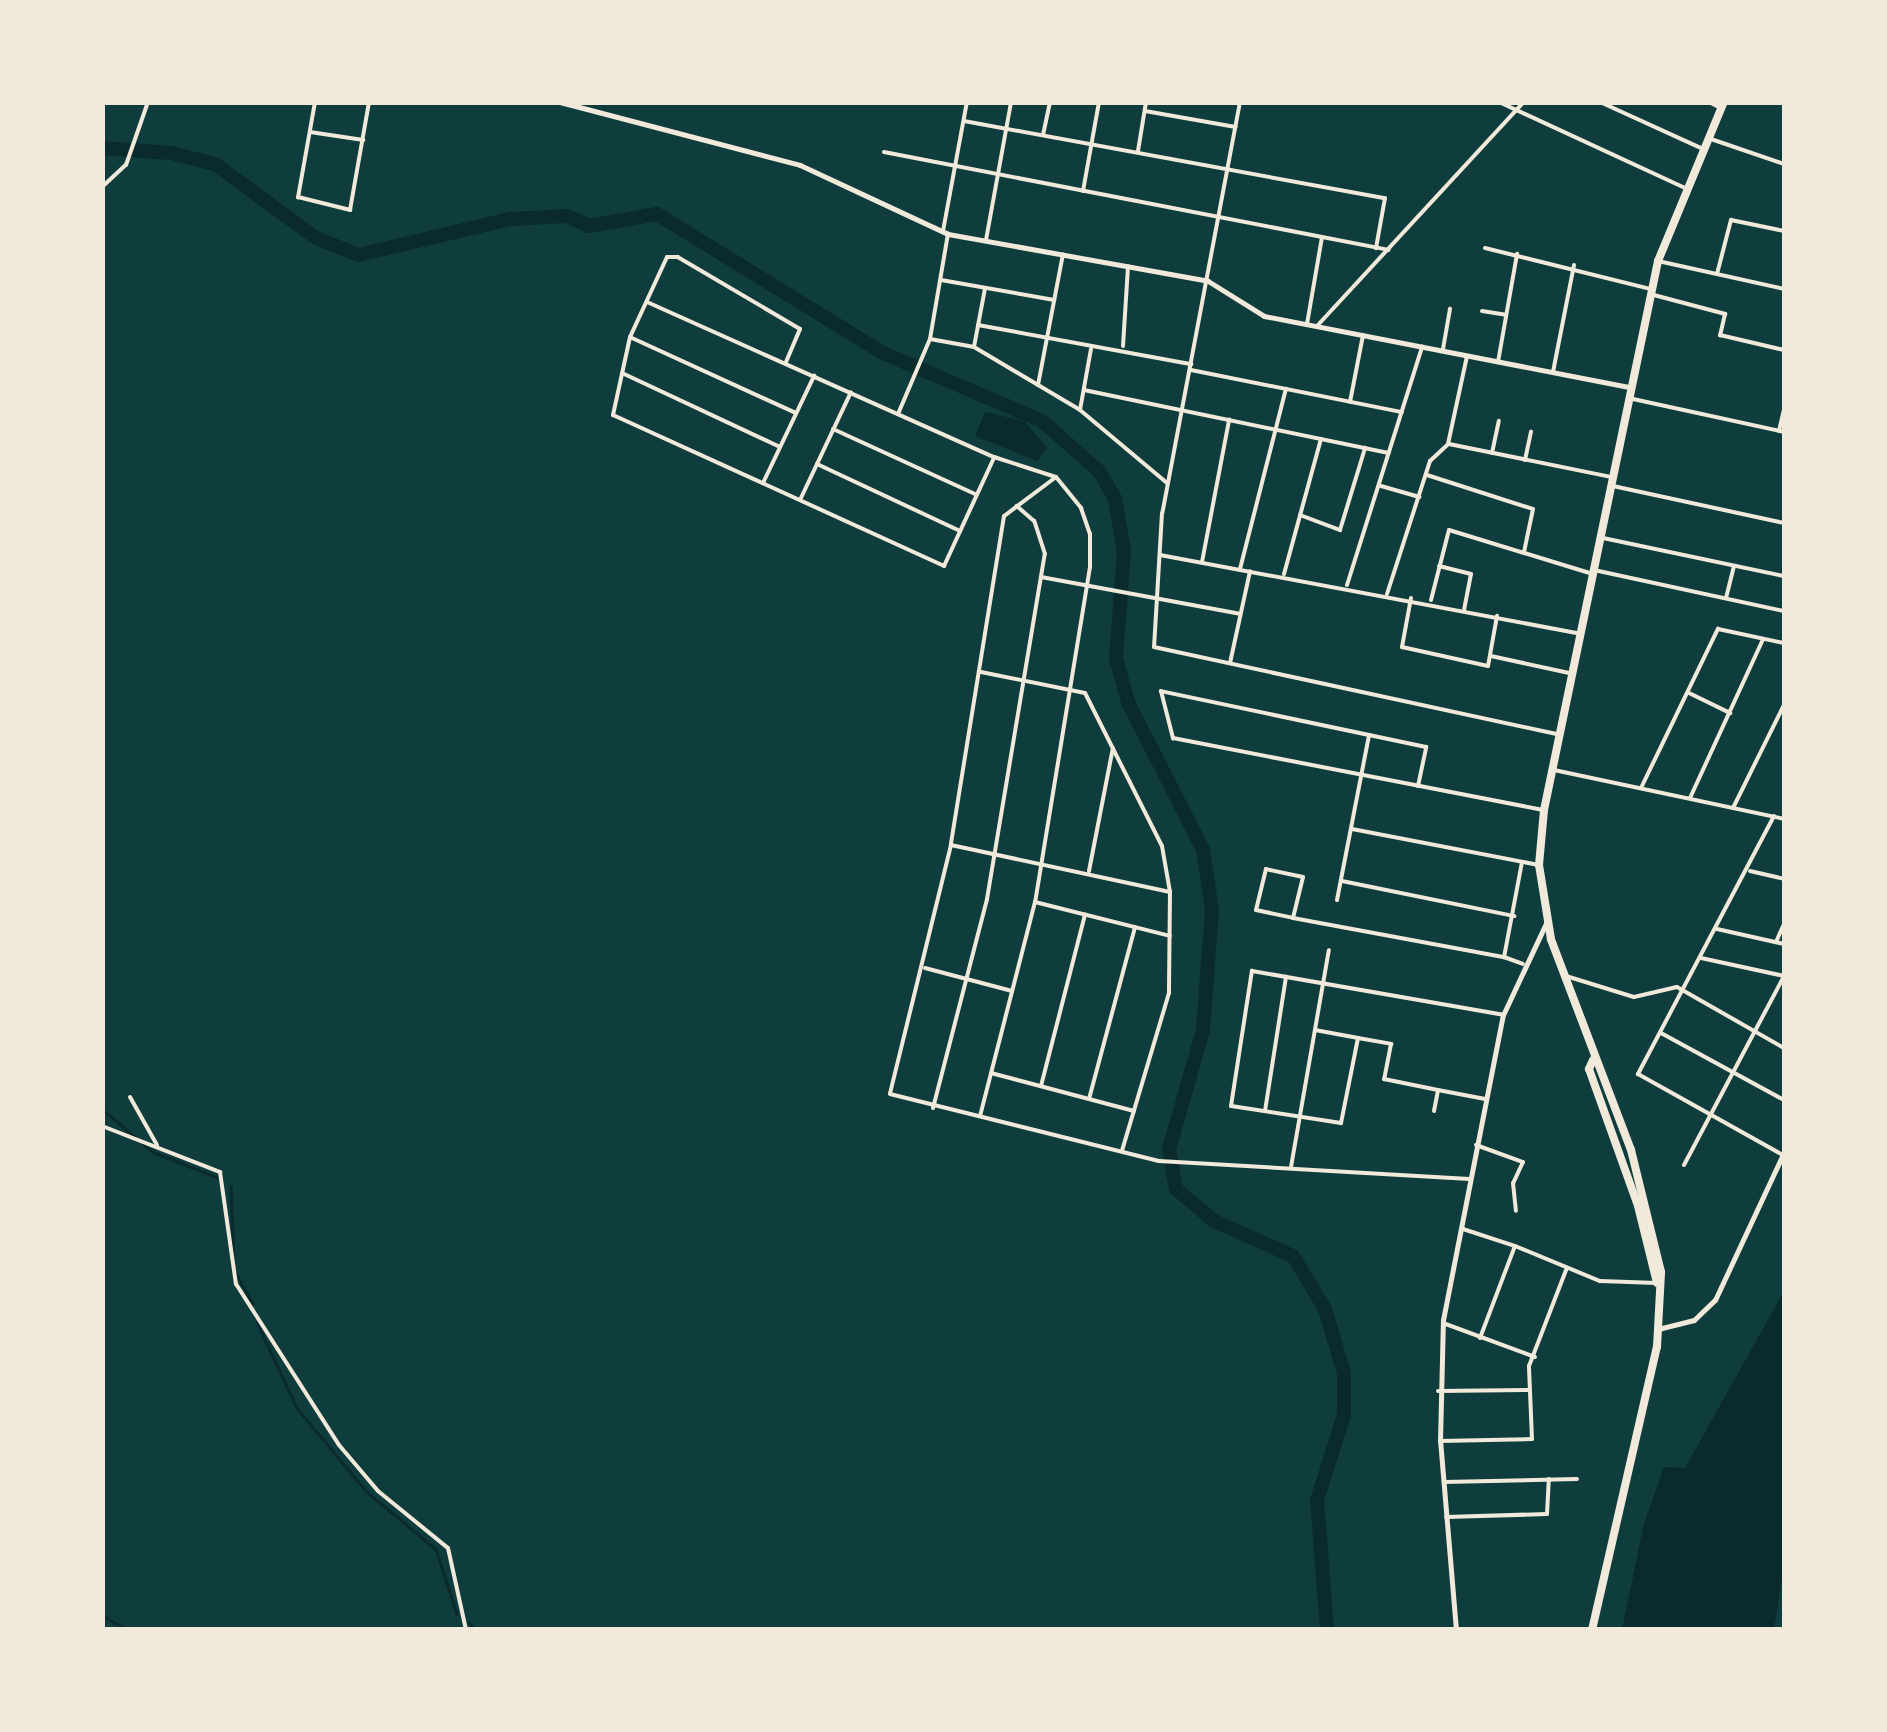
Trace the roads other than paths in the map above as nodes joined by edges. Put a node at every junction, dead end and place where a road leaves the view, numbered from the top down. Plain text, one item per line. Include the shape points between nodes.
1 (148, 102) edge
2 (314, 102) edge
3 (369, 102) edge
4 (560, 102) edge
5 (967, 102) edge
6 (1011, 102) edge
7 (1050, 102) edge
8 (1098, 102) edge
9 (1146, 102) edge
10 (1240, 102) edge
11 (1499, 102) edge
12 (1524, 102) edge
13 (1600, 102) edge
14 (1709, 102) edge
15 (1723, 105) edge
16 (1145, 111) junction
17 (1520, 111) junction
18 (964, 121) junction
19 (1236, 127) junction
20 (1006, 128) junction
21 (310, 132) junction
22 (1043, 135) junction
23 (1708, 138) junction
24 (363, 140) junction
25 (1091, 143) junction
26 (1703, 148) junction
27 (1138, 151) junction
28 (884, 152) dead end
29 (1784, 164) edge
30 (1229, 167) junction
31 (954, 169) junction
32 (996, 177) junction
33 (102, 187) edge
34 (1685, 188) junction
35 (1083, 192) junction
36 (1220, 216) junction
37 (1784, 230) edge
38 (946, 233) junction
39 (1322, 237) junction
40 (986, 241) junction
41 (1376, 248) junction
42 (1485, 248) dead end
43 (1388, 250) junction
44 (1063, 254) junction
45 (1517, 254) junction
46 (1658, 261) junction
47 (1574, 265) junction
48 (1128, 266) junction
49 (1717, 274) junction
50 (940, 280) junction
51 (1208, 281) junction
52 (985, 288) junction
53 (1784, 289) edge
54 (1650, 292) junction
55 (1054, 300) junction
56 (648, 302) junction
57 (1450, 310) dead end
58 (1482, 311) dead end
59 (1506, 315) junction
60 (1307, 324) junction
61 (978, 326) junction
62 (1316, 326) junction
63 (1363, 335) junction
64 (630, 337) junction
65 (930, 339) junction
66 (1047, 340) junction
67 (974, 347) junction
68 (1422, 347) junction
69 (1091, 348) junction
70 (1123, 348) junction
71 (1784, 350) edge
72 (1442, 351) junction
73 (1467, 356) junction
74 (786, 362) junction
75 (1498, 362) junction
76 (1191, 367) junction
77 (1553, 372) junction
78 (622, 374) junction
79 (814, 376) junction
80 (1038, 386) junction
81 (1630, 387) junction
82 (1286, 389) junction
83 (1084, 390) junction
84 (851, 392) junction
85 (1628, 398) junction
86 (1350, 402) junction
87 (1784, 409) edge
88 (1080, 410) junction
89 (1182, 410) junction
90 (1402, 412) junction
91 (796, 414) junction
92 (898, 414) junction
93 (1229, 420) junction
94 (1499, 421) dead end
95 (833, 429) junction
96 (1278, 430) junction
97 (1530, 432) dead end
98 (1782, 432) edge
99 (1320, 438) junction
100 (1448, 444) junction
101 (780, 446) junction
102 (1365, 448) junction
103 (1389, 453) junction
104 (1492, 453) junction
105 (994, 457) junction
106 (1524, 460) junction
107 (817, 464) junction
108 (1426, 475) junction
109 (1056, 477) junction
110 (1610, 481) junction
111 (763, 483) junction
112 (1167, 483) junction
113 (1378, 485) junction
114 (977, 495) junction
115 (1420, 497) junction
116 (800, 500) junction
117 (1017, 506) junction
118 (1300, 516) junction
119 (1784, 523) edge
120 (960, 531) junction
121 (1598, 537) junction
122 (1524, 552) junction
123 (1158, 555) junction
124 (1202, 562) junction
125 (1439, 566) junction
126 (1734, 566) junction
127 (1240, 569) junction
128 (1250, 571) junction
129 (1590, 571) junction
130 (1283, 576) junction
131 (1784, 576) edge
132 (1041, 577) junction
133 (1087, 585) junction
134 (1346, 586) junction
135 (1387, 594) junction
136 (1155, 598) junction
137 (1411, 598) junction
138 (1726, 598) junction
139 (1430, 602) junction
140 (1464, 610) junction
141 (1784, 611) edge
142 (1240, 614) junction
143 (1498, 616) junction
144 (1578, 633) junction
145 (1764, 638) junction
146 (1784, 643) edge
147 (1490, 656) junction
148 (1230, 664) junction
149 (979, 672) junction
150 (1570, 674) junction
151 (1024, 680) junction
152 (1070, 688) junction
153 (1687, 693) junction
154 (1784, 705) edge
155 (1730, 712) junction
156 (1557, 734) junction
157 (1369, 735) junction
158 (1113, 748) junction
159 (1550, 769) junction
160 (1362, 774) junction
161 (1418, 786) junction
162 (1641, 788) junction
163 (1690, 798) junction
164 (1734, 808) junction
165 (1544, 810) junction
166 (1774, 816) junction
167 (1784, 819) edge
168 (1352, 829) junction
169 (951, 845) junction
170 (995, 852) junction
171 (1042, 860) junction
172 (1522, 862) junction
173 (1539, 865) junction
174 (1748, 871) junction
175 (1089, 872) junction
176 (1784, 879) edge
177 (1342, 881) junction
178 (1170, 892) junction
179 (1337, 900) dead end
180 (1036, 902) junction
181 (1085, 914) junction
182 (1514, 916) junction
183 (1294, 918) junction
184 (1547, 921) junction
185 (1784, 924) edge
186 (1135, 927) junction
187 (1717, 929) junction
188 (1170, 936) junction
189 (1776, 942) junction
190 (1784, 944) edge
191 (1329, 950) dead end
192 (1504, 957) junction
193 (1701, 958) junction
194 (1523, 964) junction
195 (923, 968) junction
196 (1564, 976) junction
197 (1784, 976) edge
198 (1286, 978) junction
199 (966, 980) junction
200 (1323, 984) junction
201 (1683, 990) junction
202 (1012, 991) junction
203 (1781, 991) edge
204 (1503, 1015) junction
205 (1315, 1030) junction
206 (1755, 1031) junction
207 (1660, 1032) junction
208 (1358, 1038) junction
209 (1784, 1048) edge
210 (1734, 1072) junction
211 (991, 1073) junction
212 (1041, 1086) junction
213 (1438, 1090) junction
214 (130, 1097) dead end
215 (1089, 1099) junction
216 (1485, 1099) junction
217 (1784, 1100) edge
218 (933, 1108) junction
219 (1134, 1110) junction
220 (1434, 1111) dead end
221 (1265, 1112) junction
222 (980, 1116) junction
223 (1710, 1116) junction
224 (1300, 1118) junction
225 (102, 1126) edge
226 (1476, 1145) junction
227 (158, 1148) junction
228 (1122, 1151) junction
229 (1784, 1154) edge
230 (1684, 1165) dead end
231 (1291, 1169) junction
232 (1469, 1179) junction
233 (1516, 1211) dead end
234 (1460, 1228) junction
235 (1515, 1246) junction
236 (1566, 1270) junction
237 (1657, 1283) junction
238 (1443, 1323) junction
239 (1658, 1329) junction
240 (1480, 1338) junction
241 (1535, 1357) junction
242 (1530, 1390) junction
243 (1438, 1392) junction
244 (1440, 1441) junction
245 (1550, 1479) junction
246 (1577, 1479) dead end
247 (1444, 1482) junction
248 (1446, 1517) junction
249 (466, 1630) edge
250 (1456, 1630) edge
251 (1592, 1630) edge

1 - 33 street via 126,165
2 - 21 street
3 - 24 street
4 - 38 street via 800,165
5 - 18 street
6 - 20 street
7 - 22 street
8 - 25 street
9 - 16 street
10 - 19 street
11 - 17 street
12 - 17 street
13 - 26 street
14 - 15 street
15 - 23 highway
16 - 19 street
16 - 27 street
17 - 34 street
17 - 43 street
18 - 20 street
18 - 31 street
19 - 30 street
20 - 22 street
20 - 32 street
21 - 24 street
21 - 24 street via 298,197 350,210
22 - 25 street
23 - 26 highway
23 - 29 street
25 - 27 street
25 - 35 street
26 - 34 highway
27 - 30 street
28 - 31 street
30 - 36 street
30 - 41 street via 1385,198
31 - 32 street
31 - 38 street
32 - 35 street
32 - 40 street
34 - 46 highway
35 - 36 street
36 - 39 street
36 - 51 street
37 - 49 street via 1732,220
38 - 40 street
38 - 50 street
39 - 41 street
39 - 60 street
40 - 44 street
41 - 43 street
42 - 45 street
43 - 62 street
44 - 48 street
44 - 55 street
45 - 47 street
45 - 59 street
46 - 49 street
46 - 54 highway
47 - 54 street
47 - 77 street
48 - 51 street
48 - 70 street
49 - 53 street
50 - 52 street
50 - 65 street
51 - 60 street via 1264,316
51 - 76 street
52 - 55 street
52 - 61 street
54 - 71 street via 1725,314 1720,336
54 - 81 highway
55 - 66 street
56 - 64 street
56 - 74 street
56 - 74 street via 667,257 678,257 800,329
57 - 72 street
58 - 59 street
59 - 75 street
60 - 62 street
61 - 66 street
61 - 67 street
62 - 63 street
63 - 68 street
63 - 86 street
64 - 78 street
64 - 91 street
65 - 67 street
65 - 92 street
66 - 69 street
66 - 80 street
67 - 80 street
68 - 72 street
68 - 90 street
69 - 70 street
69 - 83 street
70 - 76 street
72 - 73 street
73 - 75 street
73 - 100 street
74 - 79 street
75 - 77 street
76 - 82 street
76 - 89 street
77 - 81 street
78 - 101 street
78 - 111 street via 613,415
79 - 84 street
79 - 91 street
80 - 88 street
81 - 85 highway
82 - 86 street
82 - 96 street
83 - 88 street
83 - 89 street
84 - 92 street
84 - 95 street
85 - 98 street
85 - 110 highway
86 - 90 street
87 - 98 street
88 - 112 street
89 - 93 street
89 - 112 street
90 - 103 street
91 - 101 street
92 - 105 street
93 - 96 street
93 - 124 street
94 - 104 street
95 - 107 street
95 - 114 street
96 - 99 street
96 - 127 street
97 - 106 street
99 - 102 street
99 - 118 street
100 - 104 street
100 - 108 street
101 - 111 street
102 - 103 street
102 - 118 street via 1340,530
103 - 113 street
104 - 106 street
105 - 109 street
105 - 114 street
106 - 110 street
107 - 116 street
107 - 120 street
108 - 115 street
108 - 122 street via 1533,509
109 - 117 street
109 - 133 street via 1081,508 1090,534
110 - 119 street
110 - 121 highway
111 - 116 street
112 - 123 street
113 - 115 street
113 - 134 street
114 - 120 street
115 - 135 street
116 - 120 street via 944,566
117 - 132 street via 1040,533
117 - 149 street via 1004,516
118 - 130 street
121 - 126 street
121 - 129 highway
122 - 125 street via 1449,530
122 - 129 street
123 - 124 street
123 - 136 street
124 - 127 street
125 - 139 street
125 - 140 street via 1472,574
126 - 131 street
126 - 138 street
127 - 128 street
128 - 130 street
128 - 142 street
129 - 138 street
129 - 144 highway
130 - 134 street
132 - 133 street
132 - 151 street
133 - 136 street
133 - 152 street
134 - 135 street
135 - 137 street
136 - 142 street
136 - 148 street via 1154,647
137 - 139 street
137 - 147 street via 1402,648 1488,666
138 - 141 street
139 - 140 street
140 - 143 street
142 - 148 street
143 - 144 street
143 - 147 street
144 - 150 highway
145 - 146 street
145 - 153 street via 1718,629
145 - 155 street
147 - 150 street
148 - 156 street
149 - 151 street
149 - 169 street
150 - 156 highway
151 - 152 street
151 - 170 street
152 - 158 street via 1085,693
152 - 171 street
153 - 155 street
153 - 162 street
154 - 164 street
155 - 163 street
156 - 159 highway
157 - 160 street
157 - 160 street via 1161,691 1173,738
157 - 161 street via 1426,747
158 - 175 street
158 - 178 street via 1162,846
159 - 162 street
159 - 165 highway
160 - 161 street
160 - 168 street
161 - 165 street
162 - 163 street
163 - 164 street
164 - 166 street
165 - 173 highway
166 - 167 street
166 - 174 street
168 - 172 street
168 - 177 street
169 - 170 street
169 - 195 street
170 - 171 street
170 - 199 street
171 - 175 street
171 - 180 street
172 - 173 street
172 - 182 street
173 - 184 highway
174 - 176 street
174 - 187 street
175 - 178 street
177 - 179 street
177 - 182 street
178 - 188 street
180 - 181 street
180 - 202 street
181 - 186 street
181 - 212 street
182 - 192 street
183 - 183 street via 1303,876 1266,869 1256,910
183 - 192 street
184 - 194 street
184 - 196 highway
185 - 189 street
186 - 188 street
186 - 215 street
187 - 189 street
187 - 193 street
188 - 219 street via 1170,993
189 - 190 street
191 - 200 street
192 - 194 street
193 - 197 street
193 - 201 street
194 - 204 street
195 - 199 street
195 - 218 street via 890,1094
196 - 201 street via 1578,975 1634,998
196 - 237 highway via 1647,1201 1661,1272
197 - 203 street
198 - 200 street
198 - 221 street
198 - 221 street via 1252,971 1231,1106
199 - 202 street
199 - 218 street
200 - 204 street
200 - 205 street
201 - 206 street
201 - 207 street
202 - 211 street
203 - 206 street
204 - 216 street
205 - 208 street
205 - 224 street
206 - 209 street
206 - 210 street
207 - 210 street
207 - 223 street via 1638,1074
208 - 213 street via 1391,1044 1384,1079
208 - 224 street via 1340,1123
210 - 217 street
210 - 223 street
211 - 212 street
211 - 222 street
212 - 215 street
213 - 216 street
213 - 220 street
214 - 227 street
215 - 219 street
216 - 226 street
218 - 222 street
219 - 228 street
221 - 224 street
222 - 228 street
223 - 229 street
223 - 230 street
224 - 231 street
225 - 227 street
226 - 232 street
226 - 233 street via 1523,1162 1513,1183
227 - 249 street via 220,1172 236,1284 339,1445 378,1491 448,1548
228 - 231 street via 1180,1163
229 - 239 street via 1715,1300 1694,1320
231 - 232 street
232 - 234 street
234 - 235 street
234 - 238 street
235 - 236 street
235 - 240 street
236 - 237 street via 1600,1281
236 - 241 street
237 - 239 highway
238 - 240 street
238 - 243 street
239 - 251 highway
240 - 241 street
241 - 242 street
242 - 243 street
242 - 244 street via 1532,1439
243 - 244 street
244 - 247 street
245 - 246 street
245 - 247 street
245 - 248 street via 1547,1514
247 - 248 street
248 - 250 street

